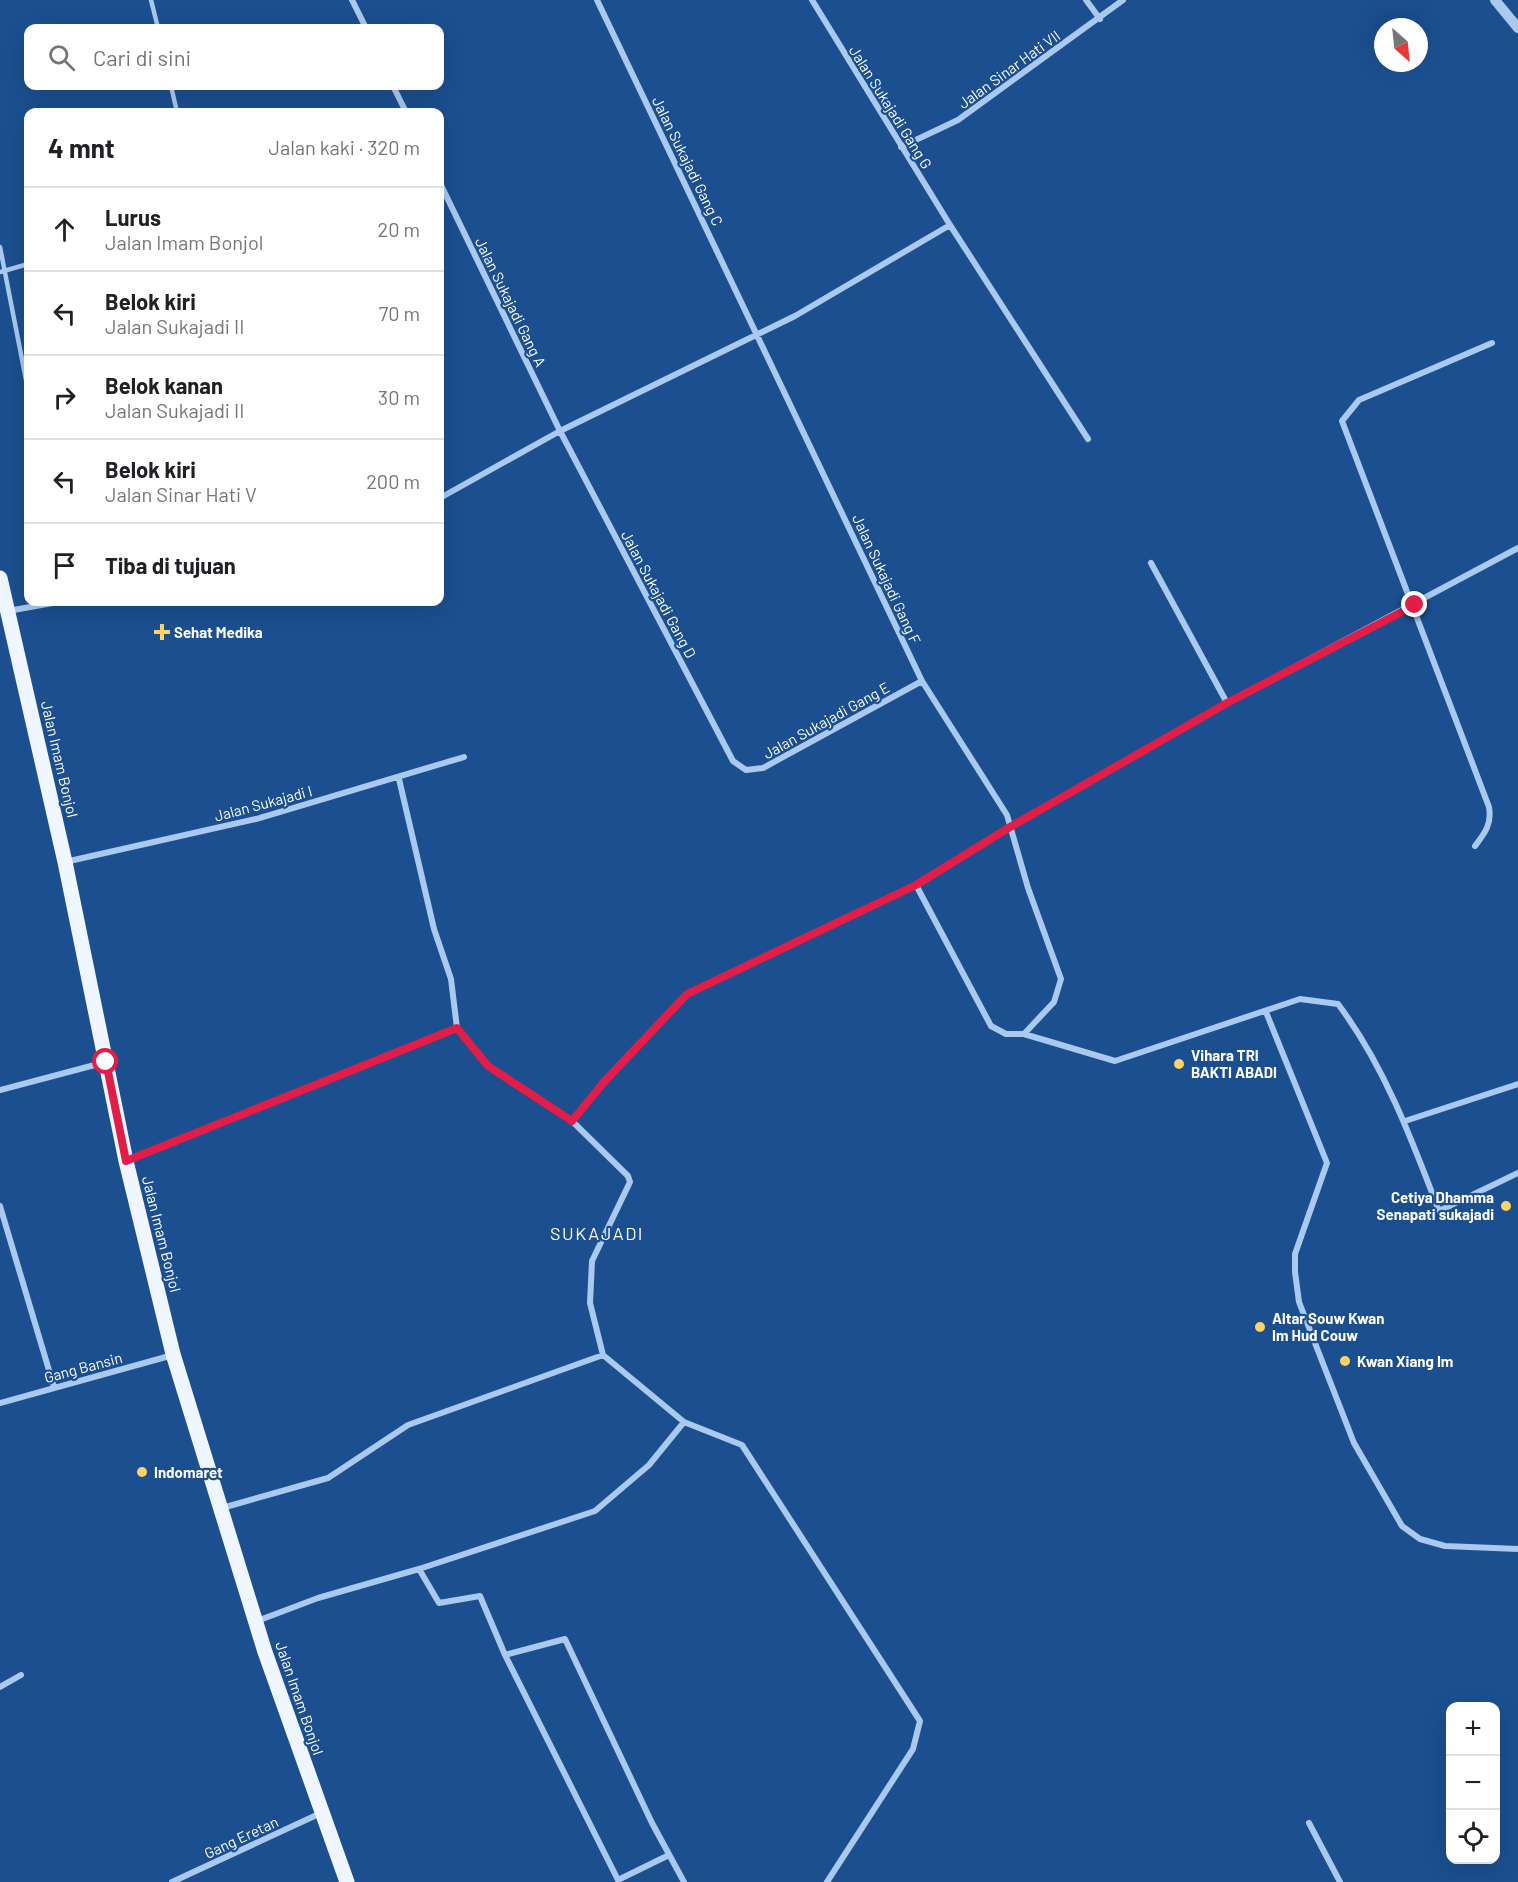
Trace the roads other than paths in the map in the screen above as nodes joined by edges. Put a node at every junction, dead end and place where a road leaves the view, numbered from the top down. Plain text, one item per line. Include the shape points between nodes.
1 (151, 0) edge
2 (352, 0) edge
3 (597, 0) edge
4 (812, 0) edge
5 (1086, 0) edge
6 (1123, 0) edge
7 (1495, 0) edge
8 (1100, 20) junction
9 (157, 24) edge
10 (364, 24) edge
11 (1518, 28) edge
12 (172, 90) edge
13 (395, 90) edge
14 (176, 108) edge
15 (404, 108) edge
16 (902, 147) junction
17 (444, 191) edge
18 (950, 225) junction
19 (0, 247) edge
20 (24, 265) edge
21 (2, 271) edge
22 (757, 332) junction
23 (1492, 343) dead end
24 (24, 372) edge
25 (560, 431) junction
26 (1088, 439) dead end
27 (444, 496) edge
28 (1518, 548) edge
29 (1151, 563) dead end
30 (0, 578) edge
31 (1415, 605) junction
32 (36, 606) edge
33 (8, 611) junction
34 (922, 681) junction
35 (1227, 703) junction
36 (464, 757) dead end
37 (739, 766) joint
38 (399, 779) junction
39 (1010, 827) junction
40 (1475, 846) dead end
41 (65, 862) junction
42 (916, 885) junction
43 (1266, 1012) junction
44 (457, 1028) junction
45 (1024, 1034) junction
46 (106, 1062) junction
47 (1518, 1084) edge
48 (0, 1090) edge
49 (572, 1121) junction
50 (1405, 1121) junction
51 (126, 1161) junction
52 (1518, 1173) edge
53 (0, 1206) edge
54 (173, 1354) junction
55 (603, 1355) junction
56 (54, 1387) junction
57 (0, 1403) edge
58 (684, 1422) junction
59 (220, 1509) junction
60 (1518, 1549) edge
61 (419, 1569) junction
62 (255, 1622) junction
63 (505, 1655) junction
64 (21, 1675) dead end
65 (0, 1687) edge
66 (321, 1813) junction
67 (1309, 1823) dead end
68 (669, 1855) junction
69 (172, 1882) edge
70 (347, 1882) edge
71 (684, 1882) edge
72 (827, 1882) edge
73 (1340, 1882) edge

1 - 9 lane
2 - 10 street
3 - 22 street, Jalan Sukajadi Gang C
4 - 16 street, Jalan Sukajadi Gang G
5 - 8 street
6 - 8 street, Jalan Sinar Hati VII
7 - 11 street
8 - 16 street, Jalan Sinar Hati VII via 958,120
12 - 14 lane
13 - 15 street
16 - 18 street, Jalan Sukajadi Gang G
17 - 25 street, Jalan Sukajadi Gang A
18 - 22 street via 795,316
18 - 26 street, Jalan Sukajadi Gang G
19 - 21 lane
20 - 21 lane
21 - 24 lane
22 - 25 street
22 - 34 street, Jalan Sukajadi Gang F
23 - 31 street via 1359,400 1342,421
25 - 27 street
25 - 37 street, Jalan Sukajadi Gang D via 728,754
28 - 31 street
29 - 35 street
30 - 33 main road, Jalan Imam Bonjol
31 - 35 street
31 - 40 street via 1490,807 1491,819
32 - 33 street
33 - 41 main road, Jalan Imam Bonjol
34 - 37 street, Jalan Sukajadi Gang E via 763,768 746,770
34 - 39 street, Jalan Sukajadi Gang F via 1007,815
35 - 39 street
36 - 38 street, Jalan Sukajadi I
38 - 41 street, Jalan Sukajadi I via 256,819
38 - 44 street via 434,929 451,980
39 - 42 street
39 - 45 street, Jalan Sukajadi Gang F via 1061,979 1053,1002
41 - 46 main road, Jalan Imam Bonjol
42 - 45 street via 991,1026 1006,1034
42 - 49 street via 687,994
43 - 45 street via 1115,1061
43 - 50 street via 1300,999 1338,1004
43 - 60 street via 1327,1163 1295,1254 1294,1272 1299,1302 1354,1443 1402,1526 1420,1539 1445,1546
44 - 49 street via 488,1066
44 - 51 street
46 - 48 street
46 - 51 main road, Jalan Imam Bonjol
47 - 50 street
49 - 55 street via 630,1182 592,1262 590,1303
50 - 52 street via 1439,1211
51 - 54 main road, Jalan Imam Bonjol
53 - 56 street
54 - 56 street, Gang Bansin
54 - 59 main road, Jalan Imam Bonjol
55 - 58 street
55 - 59 street via 408,1425 327,1478
56 - 57 street, Gang Bansin
58 - 61 street via 649,1465 595,1511
58 - 72 street via 742,1445 920,1721 913,1749
59 - 62 main road, Jalan Imam Bonjol
61 - 62 street via 318,1598
61 - 63 street via 439,1604 480,1596
62 - 66 main road, Jalan Imam Bonjol
63 - 68 street via 565,1639
63 - 68 street via 618,1880
64 - 65 street
66 - 69 street, Gang Eretan
66 - 70 main road, Jalan Imam Bonjol
67 - 73 street
68 - 71 street

